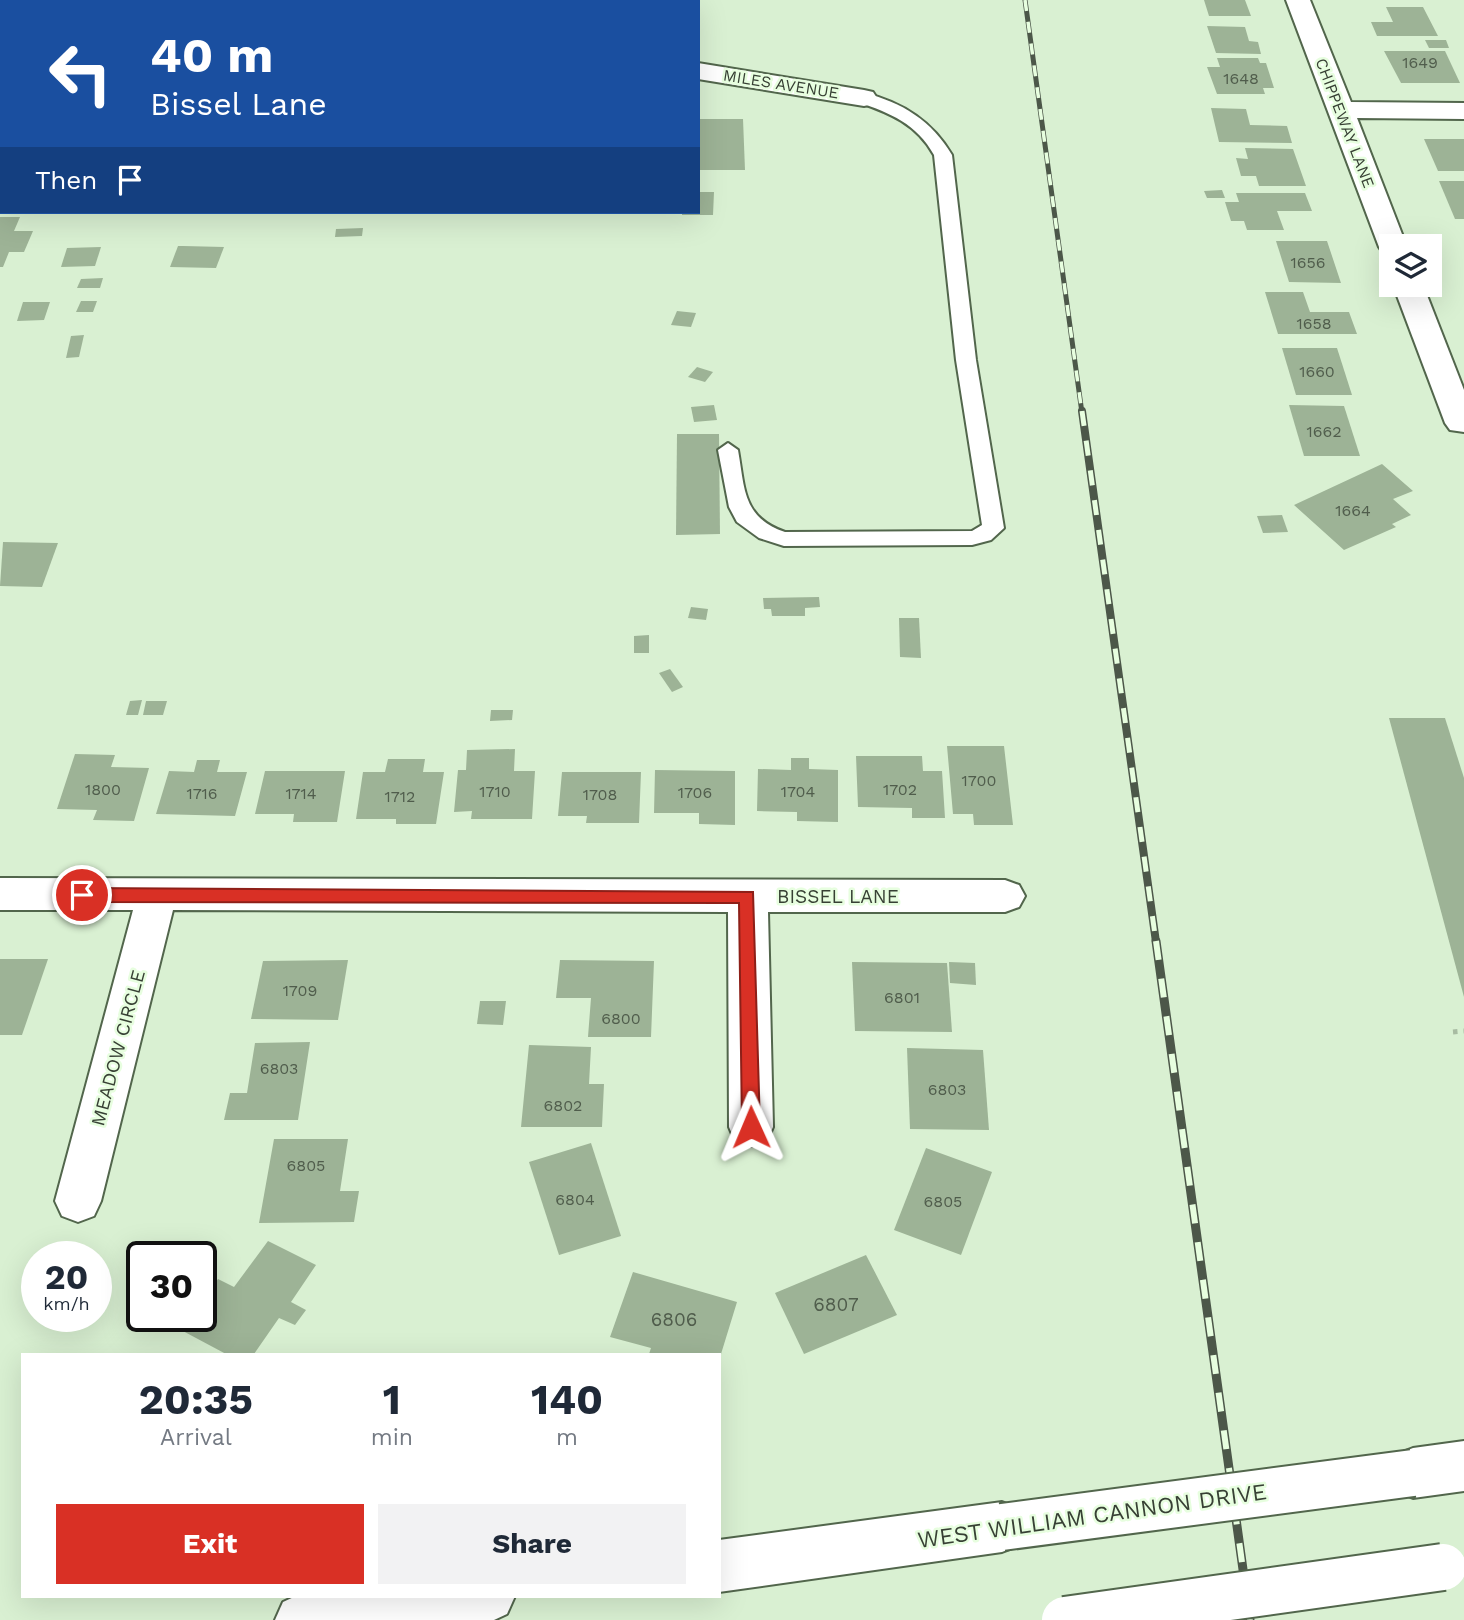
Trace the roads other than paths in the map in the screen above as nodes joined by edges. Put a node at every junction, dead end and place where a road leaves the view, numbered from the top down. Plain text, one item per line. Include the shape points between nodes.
1 (1298, 0) edge
2 (700, 71) edge
3 (864, 98) joint
4 (1340, 110) junction
5 (1464, 111) edge
6 (1388, 234) edge
7 (1413, 297) edge
8 (1461, 423) dead end
9 (728, 450) dead end
10 (0, 894) edge
11 (157, 895) junction
12 (748, 896) junction
13 (1005, 896) dead end
14 (751, 1127) dead end
15 (78, 1201) dead end
16 (1464, 1466) edge
17 (1454, 1565) edge
18 (721, 1566) edge
19 (473, 1598) edge
20 (301, 1620) edge
21 (1065, 1620) edge

1 - 4 street, CHIPPEWAY LANE
2 - 3 street, MILES AVENUE
3 - 9 lane via 911,116 935,138 943,155 966,360 993,528 972,538 784,538 767,534 749,525 740,512
4 - 5 street
4 - 6 street, CHIPPEWAY LANE
7 - 8 street
10 - 11 street, BISSEL LANE
11 - 12 street, BISSEL LANE
11 - 15 street, MEADOW CIRCLE
12 - 13 street, BISSEL LANE
12 - 14 street
16 - 18 street, WEST WILLIAM CANNON DRIVE, bridge
17 - 21 street, bridge
19 - 20 street

